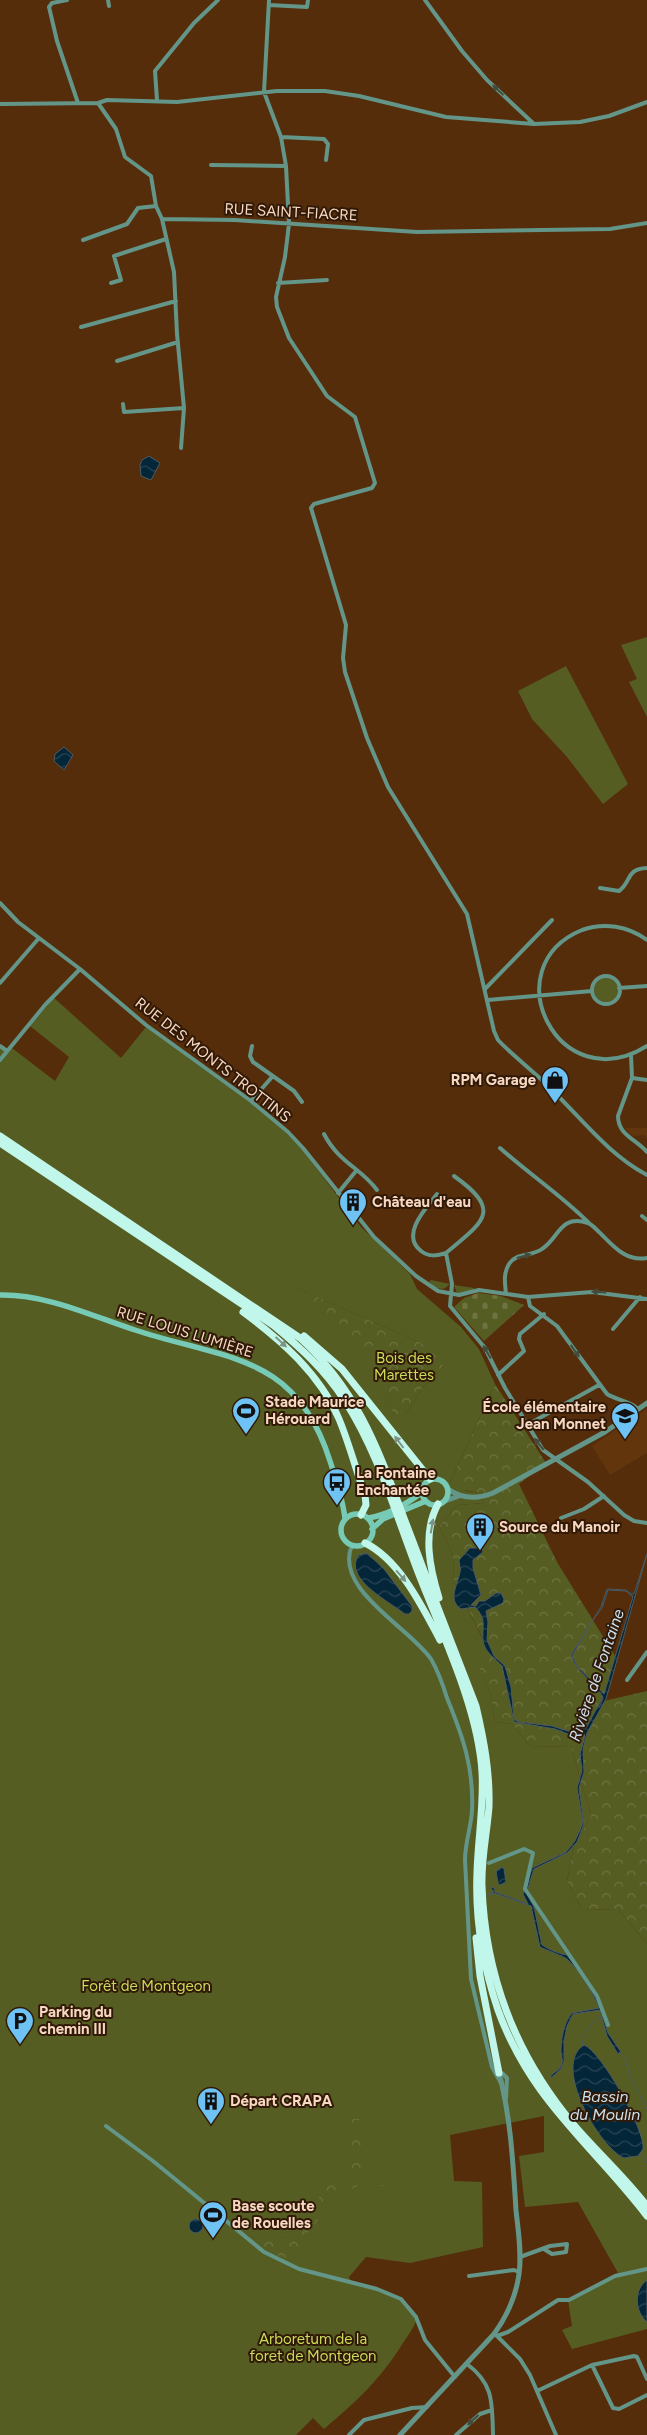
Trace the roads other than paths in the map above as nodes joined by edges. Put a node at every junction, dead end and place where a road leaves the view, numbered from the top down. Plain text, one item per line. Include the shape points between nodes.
1 (67, 0) edge
2 (108, 0) edge
3 (218, 0) edge
4 (308, 0) edge
5 (425, 0) edge
6 (269, 2) edge
7 (109, 6) dead end
8 (264, 92) junction
9 (157, 100) junction
10 (647, 102) edge
11 (78, 103) junction
12 (98, 103) junction
13 (0, 104) edge
14 (534, 124) junction
15 (281, 136) junction
16 (326, 160) dead end
17 (211, 165) dead end
18 (286, 166) junction
19 (156, 206) junction
20 (162, 219) junction
21 (647, 223) edge
22 (289, 224) junction
23 (83, 240) dead end
24 (166, 240) junction
25 (327, 280) dead end
26 (111, 282) dead end
27 (278, 283) junction
28 (176, 301) junction
29 (81, 327) dead end
30 (178, 342) junction
31 (117, 361) dead end
32 (123, 404) dead end
33 (184, 408) junction
34 (181, 448) dead end
35 (647, 868) edge
36 (600, 888) dead end
37 (0, 903) edge
38 (552, 920) dead end
39 (39, 938) junction
40 (647, 940) edge
41 (80, 969) junction
42 (0, 983) edge
43 (647, 986) edge
44 (620, 988) junction
45 (486, 989) junction
46 (592, 991) junction
47 (539, 996) junction
48 (488, 1000) junction
49 (0, 1046) edge
50 (252, 1046) dead end
51 (647, 1046) edge
52 (7, 1051) junction
53 (631, 1055) junction
54 (0, 1060) edge
55 (272, 1077) junction
56 (632, 1078) junction
57 (647, 1080) edge
58 (251, 1100) junction
59 (302, 1102) dead end
60 (324, 1134) dead end
61 (0, 1136) edge
62 (0, 1143) edge
63 (500, 1148) dead end
64 (647, 1152) edge
65 (356, 1171) junction
66 (647, 1175) edge
67 (454, 1176) dead end
68 (377, 1190) dead end
69 (338, 1193) junction
70 (437, 1194) dead end
71 (575, 1208) junction
72 (642, 1216) dead end
73 (647, 1220) edge
74 (572, 1221) junction
75 (589, 1223) junction
76 (446, 1253) junction
77 (647, 1258) edge
78 (173, 1259) junction
79 (216, 1280) junction
80 (450, 1294) junction
81 (506, 1294) junction
82 (0, 1295) edge
83 (528, 1297) junction
84 (640, 1297) junction
85 (647, 1298) edge
86 (544, 1314) junction
87 (614, 1329) dead end
88 (498, 1375) junction
89 (599, 1385) junction
90 (647, 1403) edge
91 (638, 1409) junction
92 (527, 1425) junction
93 (555, 1460) junction
94 (430, 1480) junction
95 (448, 1489) junction
96 (422, 1492) junction
97 (462, 1496) junction
98 (604, 1496) junction
99 (393, 1498) junction
100 (426, 1501) junction
101 (442, 1502) junction
102 (343, 1505) junction
103 (361, 1516) junction
104 (561, 1518) dead end
105 (345, 1520) junction
106 (402, 1522) junction
107 (647, 1522) edge
108 (372, 1529) junction
109 (365, 1543) junction
110 (352, 1545) junction
111 (647, 1652) edge
112 (456, 1656) junction
113 (455, 1670) junction
114 (626, 1680) dead end
115 (465, 1860) junction
116 (472, 1861) dead end
117 (489, 1863) dead end
118 (477, 1872) junction
119 (608, 2025) dead end
120 (497, 2074) junction
121 (506, 2098) junction
122 (106, 2126) dead end
123 (647, 2206) edge
124 (647, 2216) edge
125 (544, 2249) junction
126 (520, 2257) junction
127 (647, 2268) edge
128 (520, 2272) junction
129 (469, 2276) dead end
130 (496, 2335) junction
131 (466, 2364) junction
132 (592, 2366) junction
133 (455, 2377) junction
134 (647, 2379) edge
135 (537, 2391) junction
136 (647, 2395) edge
137 (427, 2408) junction
138 (492, 2410) junction
139 (349, 2435) edge
140 (400, 2435) edge
141 (456, 2435) edge
142 (493, 2435) edge
143 (556, 2435) edge

1 - 11 street via 49,7
2 - 7 street
3 - 9 street via 194,23 155,71
4 - 6 street via 307,7
14 -> 5 street via 487,80
6 - 8 street
8 - 9 street via 197,101
8 - 14 street via 339,92 431,115
8 - 15 street
9 - 12 street via 107,100
10 - 14 street via 610,116 580,122
11 - 12 street
11 - 13 street
12 - 19 street via 116,129 125,157 151,176
15 - 16 street via 324,139 328,144
15 - 18 street
17 - 18 street
18 - 22 street
19 - 20 street
19 - 23 street via 138,208 127,224
20 - 22 street, RUE SAINT-FIACRE
20 - 24 street
21 - 22 street, RUE SAINT-FIACRE via 610,229 418,232
22 - 27 street
24 - 26 street via 114,256 121,280
24 - 28 street via 174,272
25 - 27 street
27 - 45 street via 277,307 289,338 327,396 355,417 375,483 374,486 314,504 311,508 346,625 345,672 380,772 462,905
28 - 29 street
28 - 30 street
30 - 31 street
30 - 33 street
32 - 33 street via 124,412
33 - 34 street
35 - 36 street via 630,873 619,891
37 - 39 street, RUE DES MONTS TROTTINS
38 - 45 street
39 - 41 street, RUE DES MONTS TROTTINS
39 - 42 street
40 - 47 street via 618,927 588,928 574,934 557,948 544,967
41 - 52 street
41 - 58 street, RUE DES MONTS TROTTINS via 146,1025
43 - 44 street
44 - 46 street via 615,979 602,976 595,981
44 - 46 street via 615,1000 606,1004 598,1001
45 - 48 street
46 - 47 street
47 - 48 street
47 - 53 street via 551,1030 578,1054 614,1060
48 - 66 street via 494,1031 502,1044 553,1090 600,1141
49 - 52 street
50 - 55 street via 250,1056 253,1062
51 - 53 street
52 - 54 street
53 - 56 street
55 - 58 street
55 - 59 street via 294,1091
56 - 57 street
56 - 64 street via 618,1122 623,1132
58 - 69 street, RUE DES MONTS TROTTINS via 303,1148
60 - 65 street via 342,1159
61 - 79 highway
62 - 78 highway
63 - 71 street
65 - 68 street
65 - 69 street
67 - 76 street via 474,1191 484,1210 476,1228
69 - 80 street, RUE DES MONTS TROTTINS via 374,1238 416,1276 438,1291
70 - 76 street via 417,1221 413,1236 422,1252 436,1256
71 - 74 street
71 - 75 street
72 - 73 street
74 - 75 street
81 -> 74 street via 509,1264 520,1255 542,1250 562,1226
75 - 77 street via 620,1253 630,1258
76 - 80 street via 452,1284
78 - 99 highway via 273,1325 306,1351 355,1418
78 -> 103 highway via 269,1331 296,1355 321,1387 338,1417 365,1495 366,1504
94 -> 79 highway via 342,1370 321,1349 279,1318
79 - 99 highway via 300,1338 337,1376 364,1419
80 - 81 street, RUE DES MONTS TROTTINS via 465,1295 479,1290
88 -> 80 street via 480,1340 450,1306
81 - 83 street, RUE DES MONTS TROTTINS
82 - 102 main road, RUE LOUIS LUMIÈRE via 50,1302 180,1344 243,1360 267,1372 291,1391 313,1421
84 -> 83 street, RUE DES MONTS TROTTINS via 592,1292
83 - 86 street via 530,1306
84 - 85 street, RUE DES MONTS TROTTINS
84 - 87 street
86 - 88 street via 520,1334 518,1339 524,1351
86 -> 89 street via 557,1326
88 - 92 street
89 - 91 street via 614,1399
89 - 92 street
90 - 91 street
91 - 93 street
93 -> 92 street via 538,1445
93 - 97 street via 486,1496
93 - 98 street
94 - 95 main road via 440,1479
94 - 96 main road via 424,1484
95 - 97 street
95 - 101 main road
96 - 100 main road
96 - 103 main road via 377,1517
97 - 101 street
98 - 104 street
98 - 107 street via 628,1518
99 - 106 highway
100 - 101 main road
100 - 108 main road via 383,1519
112 -> 101 highway via 429,1564 432,1526
102 - 103 main road
102 - 105 main road, RUE LOUIS LUMIÈRE
103 - 105 main road
103 - 108 main road
105 - 110 main road via 342,1534
106 - 112 highway
106 - 113 highway
108 - 109 main road via 371,1537
109 - 110 main road
109 -> 113 highway via 385,1558 410,1587
110 - 115 street via 349,1566 352,1578 360,1590 431,1660 466,1748 472,1777 472,1814 465,1842
111 - 114 street
112 - 123 highway via 476,1706 487,1758 488,1809 482,1884 490,1962 504,2009 525,2056 555,2102
113 - 118 highway via 474,1723 482,1772
115 - 116 street
115 - 120 street via 471,1978
117 - 119 street via 524,1849 533,1853 526,1891 597,1996
118 - 120 highway via 474,1916 480,1976
118 - 124 highway via 484,1958 512,2044 524,2068 553,2109
120 - 121 street
120 - 121 street via 505,2075 508,2081
121 - 126 street
122 - 133 street via 264,2252 299,2269 377,2289 401,2299 416,2317 425,2340
125 - 125 street via 552,2254 566,2252 567,2244
125 - 126 street
126 - 128 street
127 - 130 street via 616,2276 569,2300 558,2300 508,2332
128 - 129 street
128 - 130 street via 513,2300
130 - 131 street
130 - 135 street via 520,2359
131 - 133 street
131 - 138 street via 487,2384
132 - 134 street via 634,2356
132 - 135 street
132 - 136 street via 613,2408 619,2409
133 - 137 street
135 - 143 street
137 - 139 street via 412,2408 364,2420
137 - 140 street
138 -> 141 street via 484,2411
138 - 142 street

